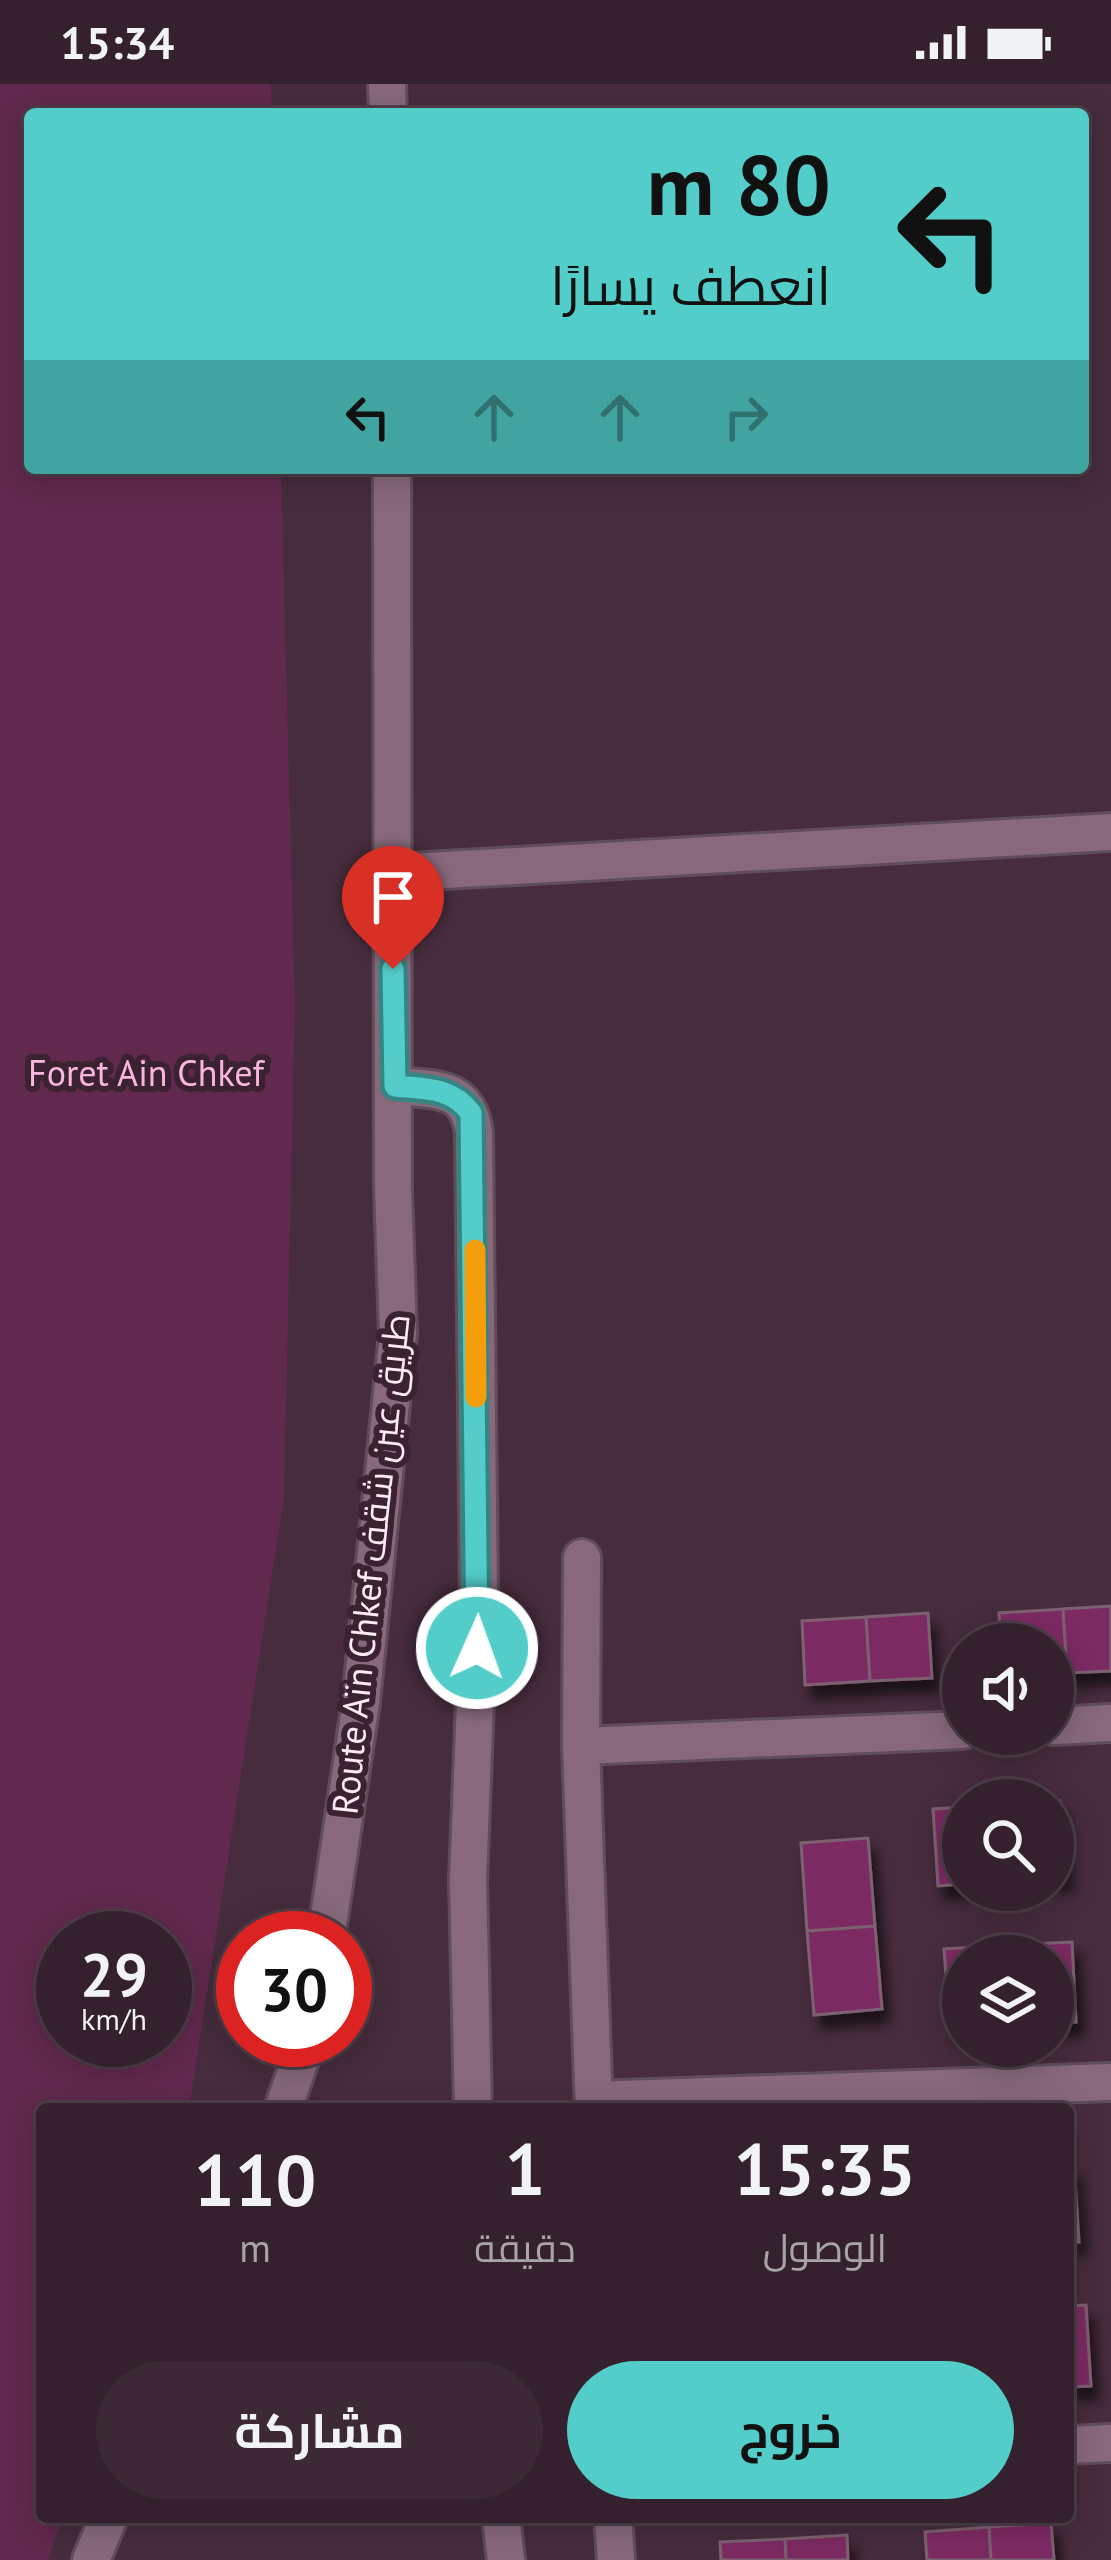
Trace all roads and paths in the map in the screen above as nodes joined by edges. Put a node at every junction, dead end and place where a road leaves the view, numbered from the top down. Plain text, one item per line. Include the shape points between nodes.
1 (392, 474) edge
2 (1111, 832) edge
3 (393, 873) junction
4 (395, 1086) junction
5 (582, 1558) dead end
6 (1111, 1723) edge
7 (1074, 1725) edge
8 (942, 1731) edge
9 (581, 1746) junction
10 (330, 1911) edge
11 (298, 2067) edge
12 (1111, 2082) edge
13 (285, 2103) edge
14 (473, 2103) edge
15 (594, 2103) edge
16 (618, 2103) edge
17 (1111, 2443) edge
18 (1074, 2445) edge
19 (106, 2523) edge
20 (502, 2523) edge
21 (613, 2523) edge
22 (91, 2560) edge
23 (506, 2560) edge
24 (616, 2560) edge

1 - 3 street, Route Aïn Chkef طريق عين شقف
2 - 3 street
3 - 4 street, Route Aïn Chkef طريق عين شقف
4 - 10 street, Route Aïn Chkef طريق عين شقف via 398,1334 361,1702
4 - 14 street via 459,1097 474,1133
5 - 9 street
6 - 7 street
8 - 9 street
9 - 15 street
11 - 13 street
12 - 16 street
17 - 18 street
19 - 22 street
20 - 23 street
21 - 24 street

